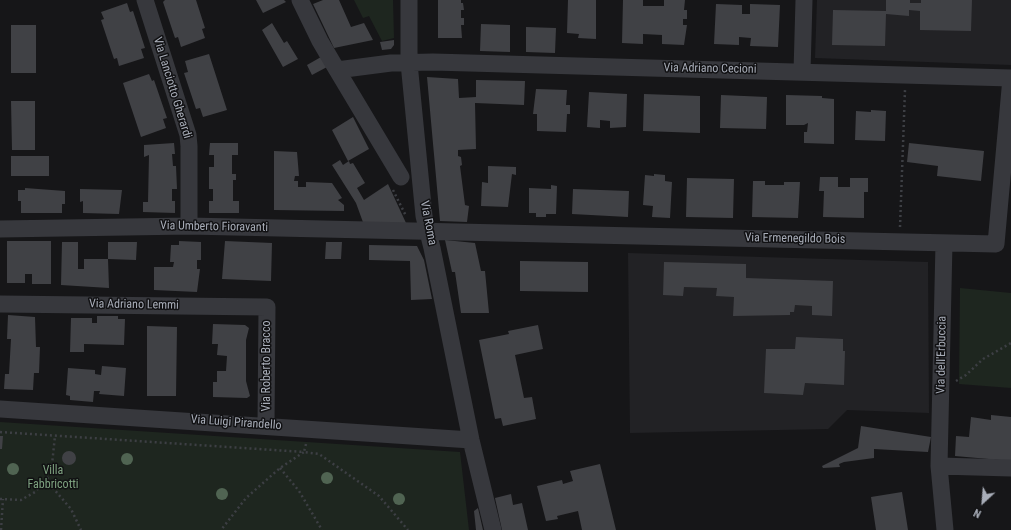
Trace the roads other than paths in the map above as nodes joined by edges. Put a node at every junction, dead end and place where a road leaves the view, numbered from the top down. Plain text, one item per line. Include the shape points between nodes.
1 (145, 0) edge
2 (300, 0) edge
3 (409, 0) edge
4 (804, 0) edge
5 (410, 63) junction
6 (337, 70) junction
7 (802, 72) junction
8 (1011, 78) edge
9 (400, 177) road end
10 (189, 226) junction
11 (0, 229) edge
12 (428, 230) junction
13 (944, 243) junction
14 (0, 304) edge
15 (267, 307) joint
16 (0, 409) edge
17 (266, 425) junction
18 (471, 440) junction
19 (939, 466) junction
20 (1011, 468) edge
21 (493, 530) edge
22 (945, 530) edge

1 - 10 street, Via Lanciotto Gherardi via 188,135
2 - 6 street
3 - 5 street, Via Roma
4 - 7 street
5 - 6 street
5 - 7 street, Via Adriano Cecioni
5 - 12 street, Via Roma via 424,216
6 - 9 street
7 - 8 street, Via Adriano Cecioni
8 - 13 street, Via Ermenegildo Bois via 996,244
10 - 11 street, Via Umberto Fioravanti
10 - 12 street, Via Umberto Fioravanti
12 - 13 street, Via Ermenegildo Bois
12 - 18 street, Via Roma
13 - 19 street, Via dell'Erbuccia
14 - 15 street, Via Adriano Lemmi
15 - 17 street, Via Roberto Bracco
16 - 17 street, Via Luigi Pirandello
17 - 18 street, Via Luigi Pirandello via 305,440
18 - 21 street, Via Roma
19 - 20 street
19 - 22 street, Via dell'Erbuccia

